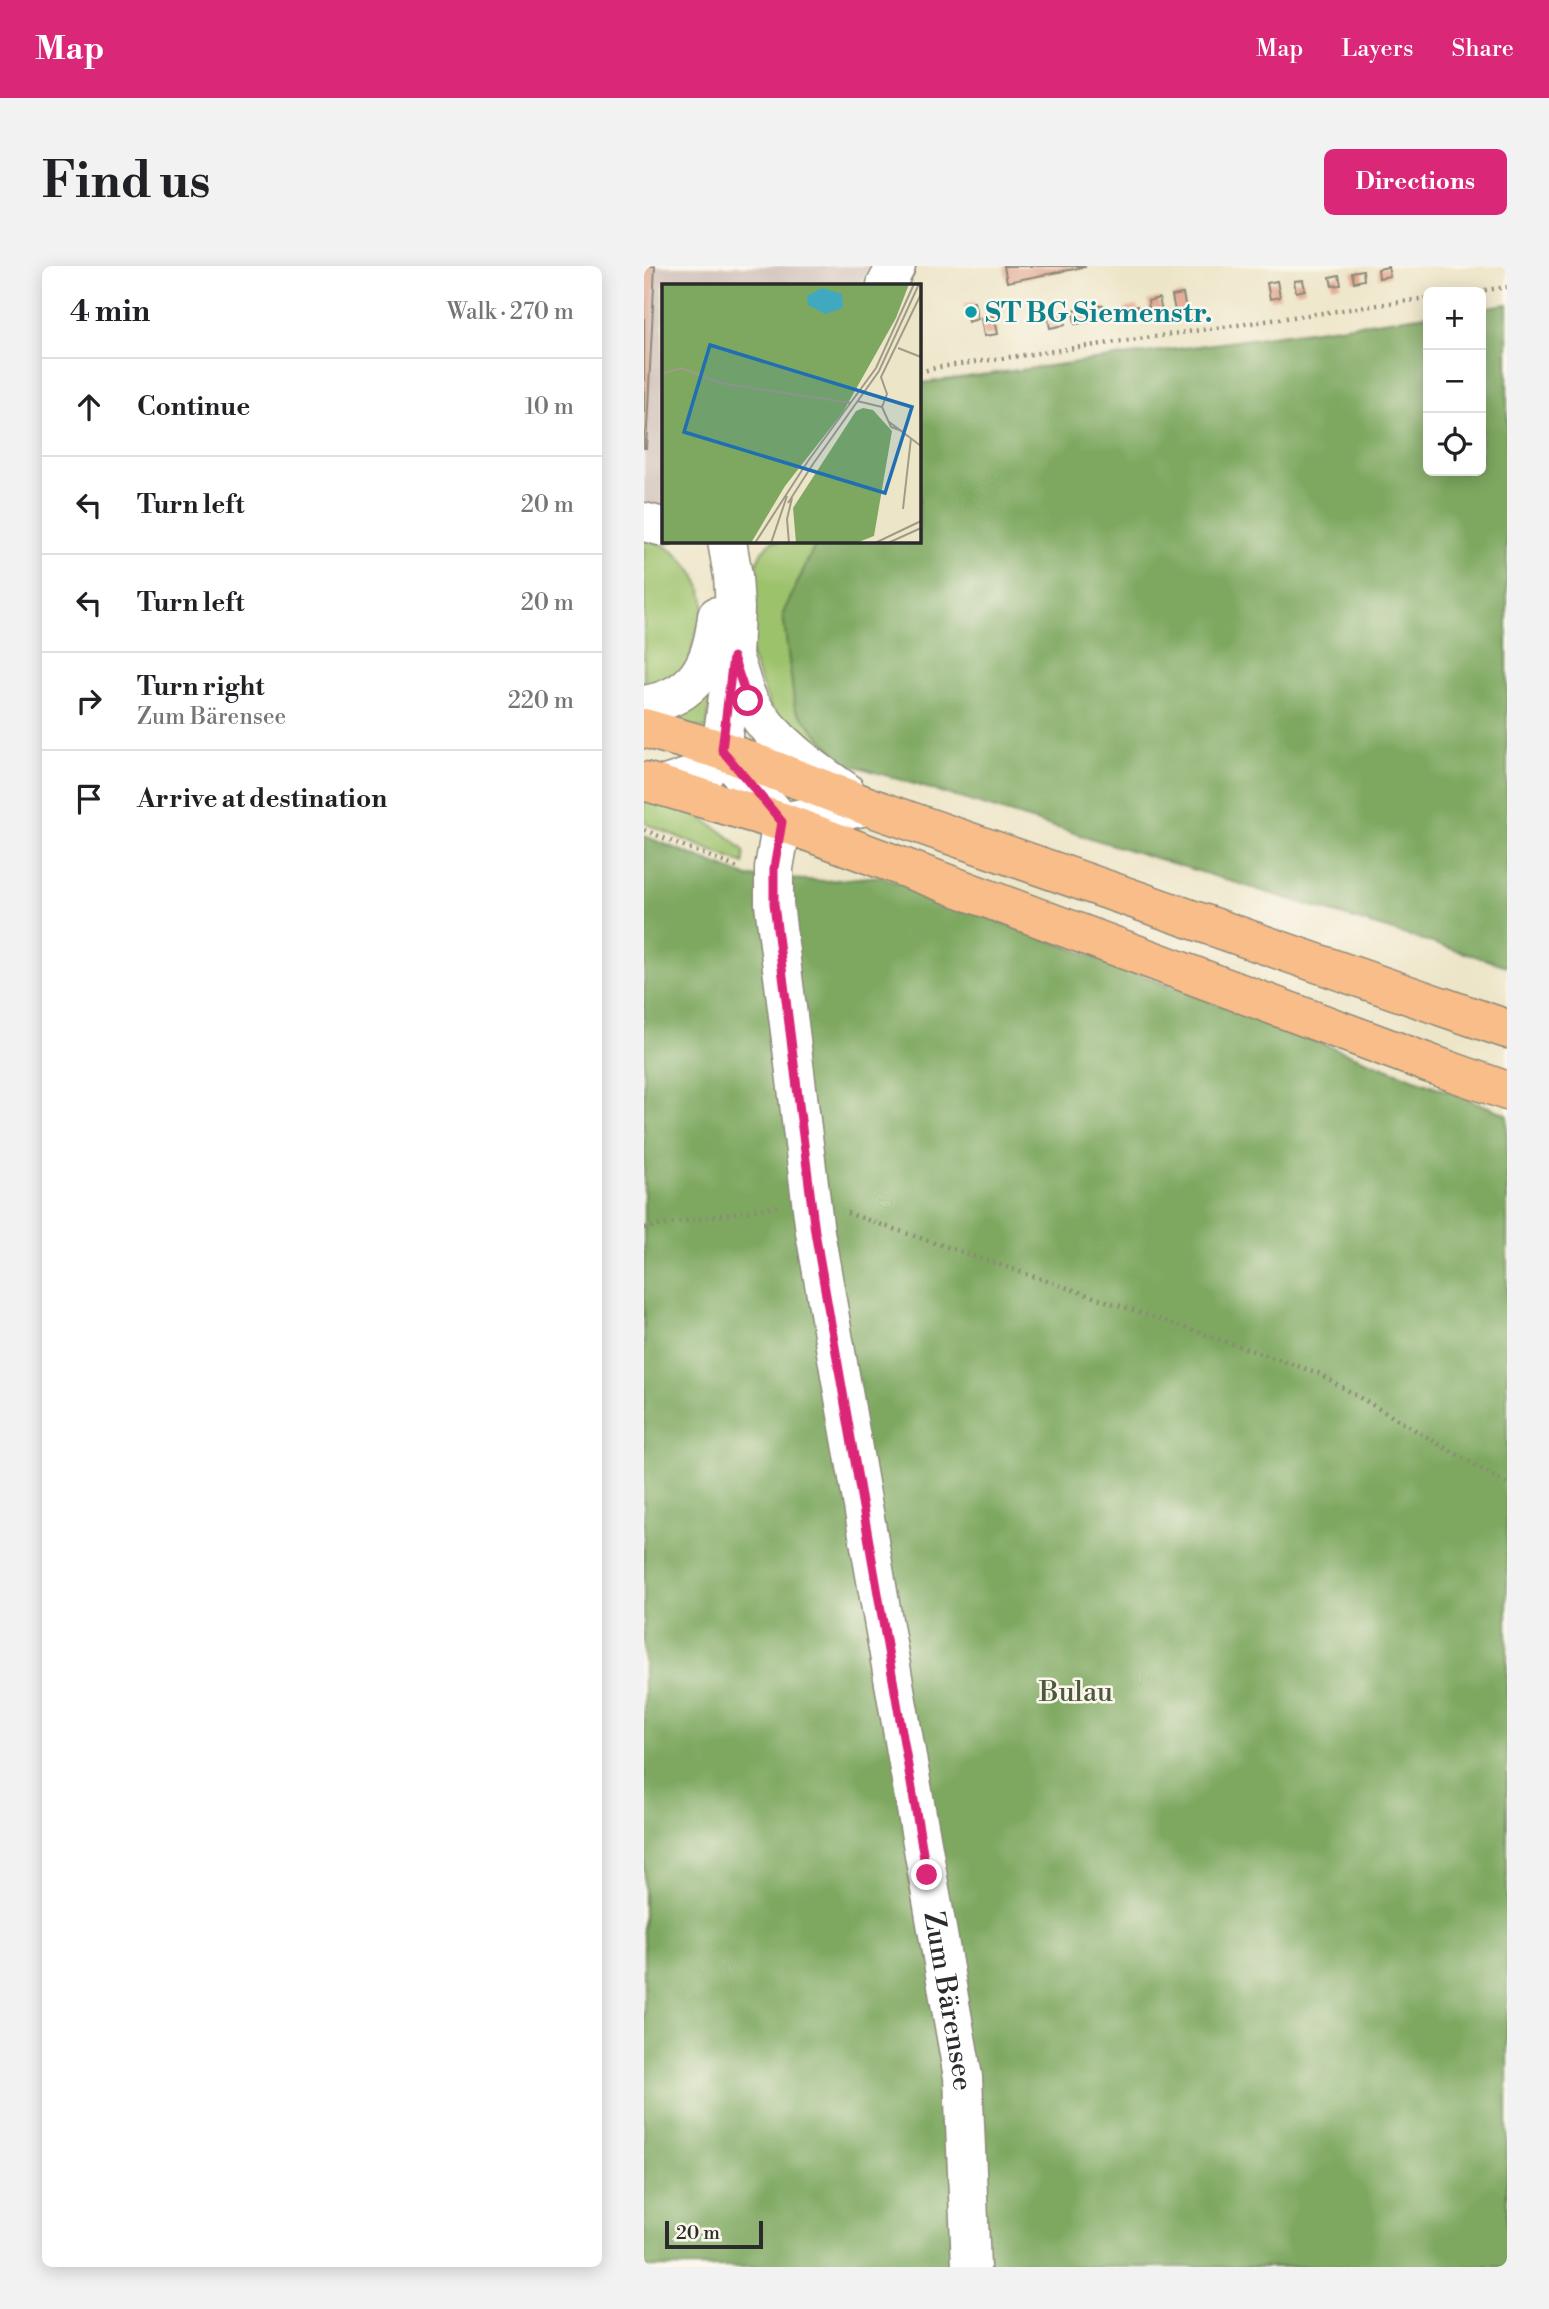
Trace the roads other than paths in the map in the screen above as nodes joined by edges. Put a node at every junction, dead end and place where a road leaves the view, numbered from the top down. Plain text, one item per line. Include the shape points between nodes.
1 (644, 522) edge
2 (662, 527) edge
3 (726, 542) edge
4 (726, 542) edge
5 (733, 657) junction
6 (644, 705) edge
7 (644, 728) edge
8 (722, 750) junction
9 (653, 783) edge
10 (867, 806) junction
11 (782, 822) junction
12 (1507, 1029) edge
13 (1428, 1063) junction
14 (1507, 1084) edge
15 (1507, 1091) edge
16 (971, 2267) edge

1 - 2 street
3 - 5 street via 735,597
4 - 6 street via 708,662 675,697
5 - 8 street
5 - 10 street via 748,701 765,725 808,766
7 - 8 main road
8 - 9 street via 705,772
8 - 10 main road
8 - 11 street
9 - 11 main road
10 - 11 street
10 - 12 main road
11 - 13 main road
11 - 16 street, Zum Bärensee via 774,868 776,926 810,1200 963,2077
13 - 14 main road
13 - 15 main road

